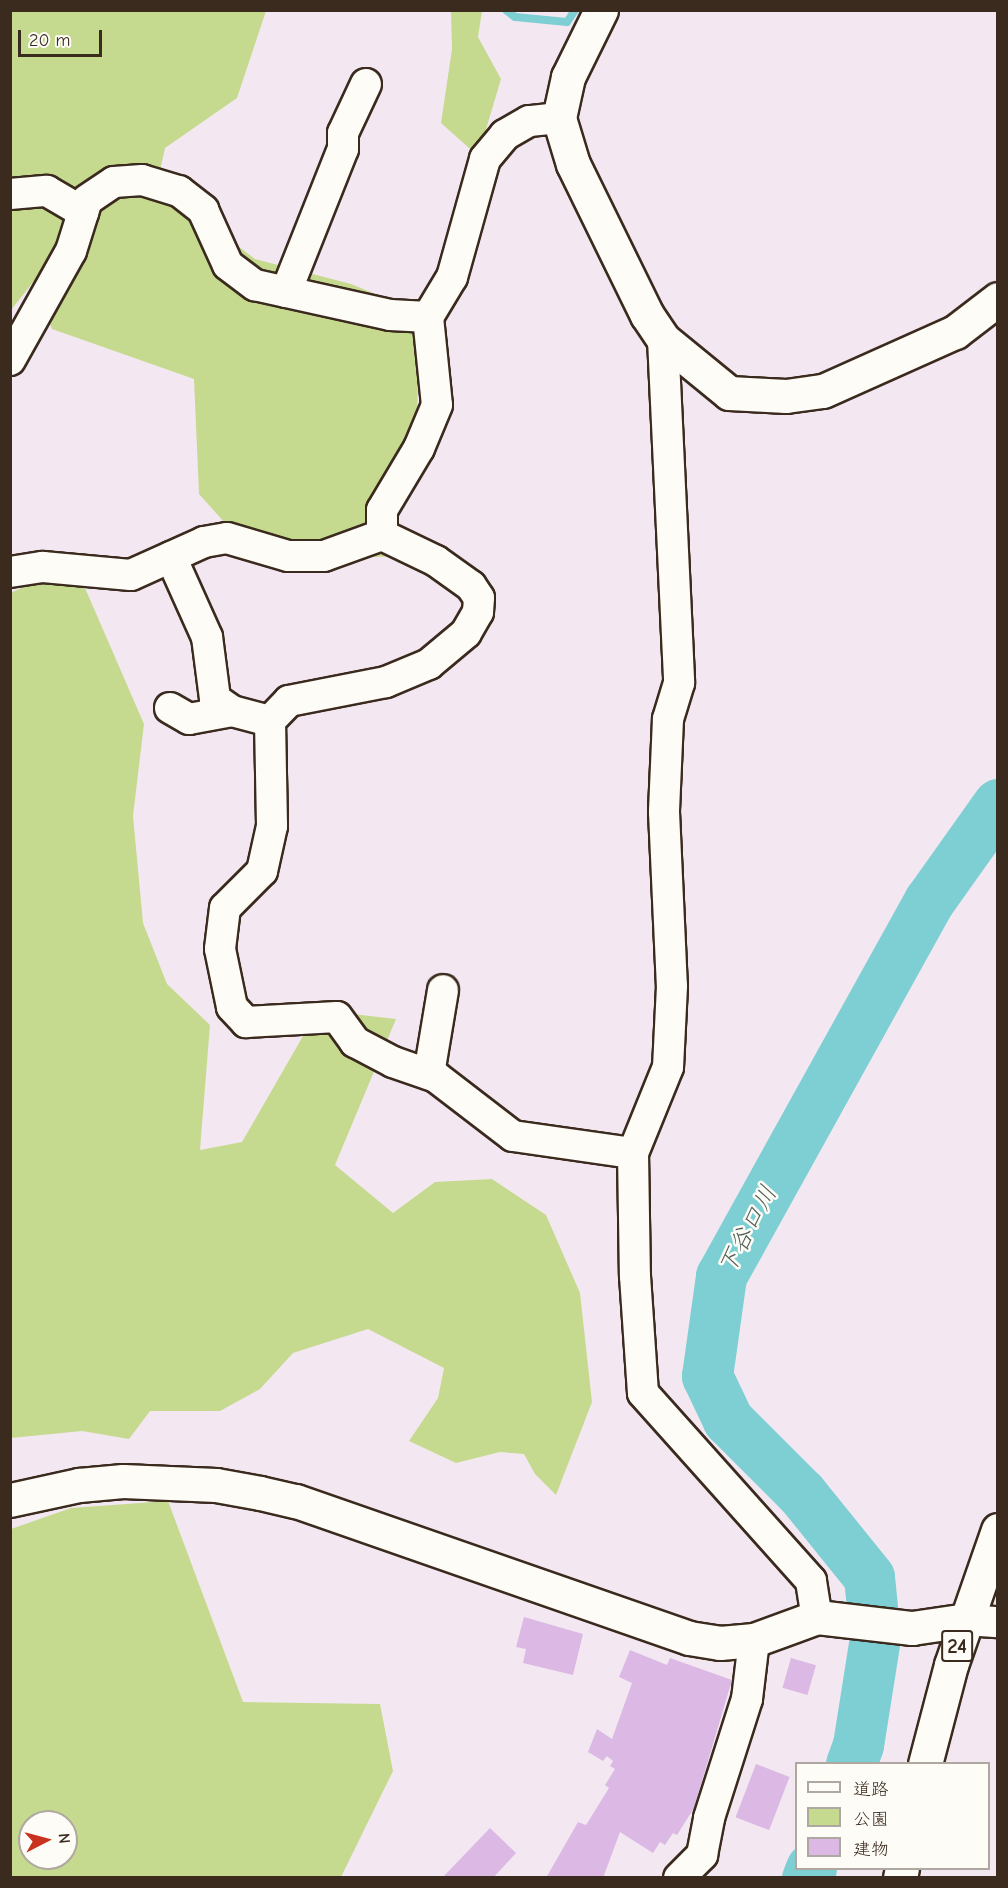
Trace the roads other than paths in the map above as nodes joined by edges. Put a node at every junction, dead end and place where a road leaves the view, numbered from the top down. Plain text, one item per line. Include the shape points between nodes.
1 (601, 10) edge
2 (366, 84) dead end
3 (559, 118) junction
4 (10, 194) edge
5 (84, 212) junction
6 (286, 292) junction
7 (998, 299) edge
8 (428, 317) junction
9 (663, 339) junction
10 (10, 360) edge
11 (382, 535) junction
12 (171, 557) junction
13 (10, 572) edge
14 (170, 708) dead end
15 (232, 711) junction
16 (270, 721) junction
17 (443, 990) dead end
18 (429, 1074) junction
19 (633, 1153) junction
20 (10, 1500) edge
21 (998, 1530) edge
22 (830, 1617) junction
23 (982, 1621) edge
24 (754, 1640) junction
25 (926, 1762) edge
26 (679, 1878) edge

1 - 3 street via 568,77
2 - 6 street via 343,133 343,149
3 - 8 street via 529,121 505,135 484,159 452,277
3 - 9 street via 573,164 647,315
4 - 5 street via 47,191
5 - 6 street via 87,200 114,182 142,180 179,191 202,210 228,265 255,285
5 - 10 street via 71,251
6 - 8 street via 390,315
7 - 9 street via 955,333 823,391 786,396 729,393
8 - 11 street via 437,405 419,448 382,510
9 - 19 street via 679,682 668,719 664,812 672,986 668,1067
11 - 12 street via 324,556 288,556 227,538 204,542
11 - 16 street via 436,561 471,586 479,598 478,612 466,633 429,664 386,682 289,701
12 - 13 street via 131,575 43,567
12 - 15 street via 207,637 215,699
14 - 15 street via 189,719
15 - 16 street
16 - 18 street via 272,826 262,871 225,908 220,949 232,1007 246,1022 338,1017 355,1042 393,1062
17 - 18 street
18 - 19 street via 513,1136
19 - 22 street via 635,1276 643,1393 811,1581
20 - 24 street via 79,1485 123,1481 216,1485 296,1501 690,1638 720,1643
21 - 23 street, 24
22 - 23 street via 912,1628
22 - 24 street
23 - 25 street, 24
24 - 26 street via 747,1699 709,1818 702,1855

